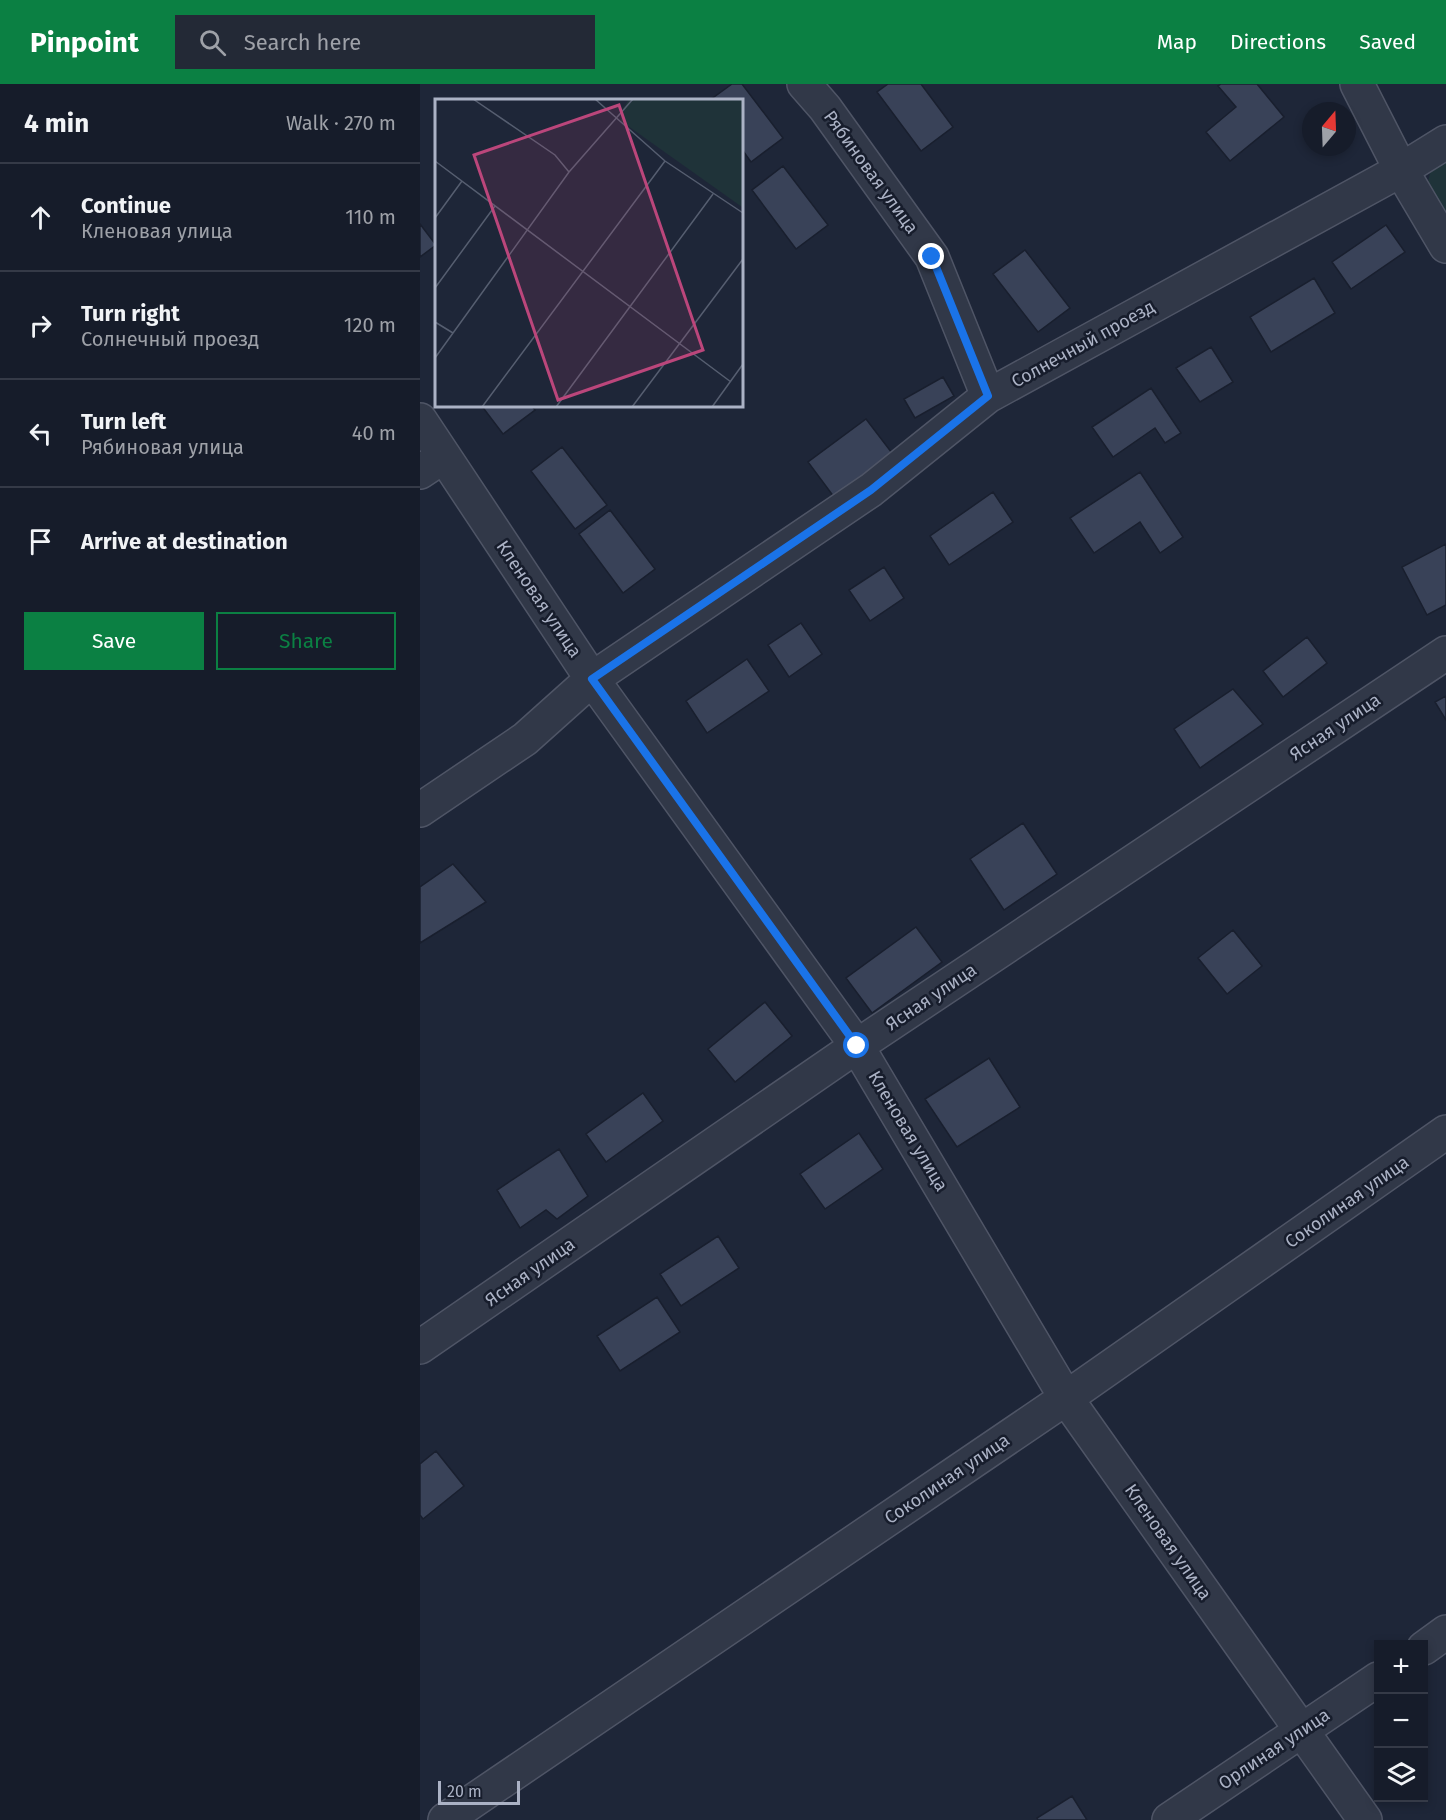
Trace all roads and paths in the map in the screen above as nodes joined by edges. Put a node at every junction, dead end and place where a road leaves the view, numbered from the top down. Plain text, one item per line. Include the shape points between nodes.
1 (804, 84) edge
2 (1357, 84) edge
3 (1446, 142) edge
4 (1401, 170) junction
5 (1446, 246) edge
6 (988, 396) junction
7 (420, 420) edge
8 (432, 464) edge
9 (1446, 653) edge
10 (592, 679) junction
11 (420, 810) edge
12 (857, 1046) junction
13 (1446, 1132) edge
14 (420, 1347) edge
15 (1066, 1398) junction
16 (1446, 1632) edge
17 (1428, 1645) edge
18 (1374, 1681) edge
19 (1302, 1731) junction
20 (445, 1820) edge
21 (1169, 1820) edge
22 (1365, 1820) edge

1 - 6 street, Рябиновая улица via 932,257
2 - 4 street
3 - 4 street, Солнечный проезд
4 - 5 street
4 - 6 street, Солнечный проезд
6 - 10 street, Солнечный проезд via 871,490
7 - 8 street, Кленовая улица
8 - 10 street, Кленовая улица
9 - 12 street, Ясная улица
10 - 11 street, Солнечный проезд via 525,739
10 - 12 street, Кленовая улица
12 - 14 street, Ясная улица
12 - 15 street, Кленовая улица
13 - 15 street, Соколиная улица
15 - 19 street, Кленовая улица
15 - 20 street, Соколиная улица
16 - 17 street
18 - 19 street, Орлиная улица
19 - 21 street, Орлиная улица
19 - 22 street, Кленовая улица

